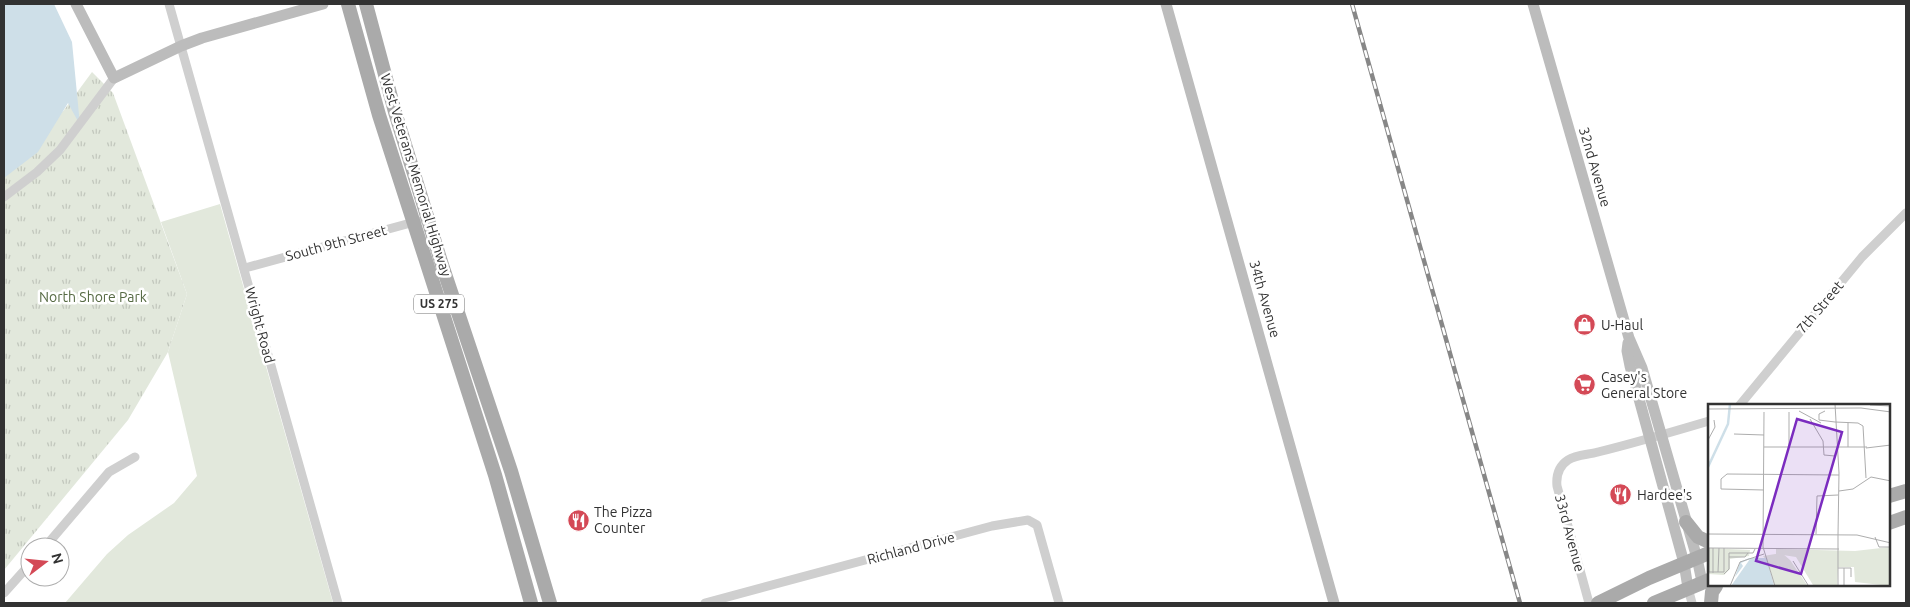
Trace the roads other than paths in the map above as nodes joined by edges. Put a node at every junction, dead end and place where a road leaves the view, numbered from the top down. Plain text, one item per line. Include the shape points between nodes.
1 (76, 4) edge
2 (169, 4) edge
3 (323, 4) edge
4 (348, 4) edge
5 (366, 4) edge
6 (1166, 4) edge
7 (1534, 4) edge
8 (181, 46) junction
9 (114, 78) junction
10 (4, 197) edge
11 (1906, 213) edge
12 (428, 219) junction
13 (412, 223) junction
14 (244, 268) junction
15 (1741, 404) edge
16 (1708, 421) edge
17 (1655, 437) junction
18 (135, 457) dead end
19 (1906, 491) edge
20 (1890, 496) edge
21 (1906, 518) edge
22 (1686, 522) junction
23 (1890, 522) edge
24 (54, 537) edge
25 (1708, 542) edge
26 (1696, 558) edge
27 (20, 575) edge
28 (1705, 581) edge
29 (1715, 587) edge
30 (1688, 588) junction
31 (4, 593) edge
32 (733, 600) edge
33 (338, 603) edge
34 (531, 603) edge
35 (550, 603) edge
36 (705, 603) edge
37 (1059, 603) edge
38 (1334, 603) edge
39 (1589, 603) edge
40 (1598, 603) edge
41 (1654, 603) edge
42 (1692, 603) edge
43 (1709, 603) edge

1 - 9 street
2 - 8 street, Wright Road
3 - 8 street
4 - 13 main road, West Veterans Memorial Highway / US 275
5 - 12 main road, West Veterans Memorial Highway / US 275
6 - 38 street, 34th Avenue
7 - 17 street, 32nd Avenue via 1629,338 1630,366
8 - 9 street
8 - 14 street, Wright Road
9 - 10 street via 60,150
11 - 15 street, 7th Street via 1862,257
12 - 13 street, South 9th Street
12 - 35 main road, West Veterans Memorial Highway / US 275 via 511,471
13 - 14 street, South 9th Street
13 - 34 main road, West Veterans Memorial Highway / US 275 via 495,475
14 - 33 street, Wright Road
16 - 17 street
17 - 22 street, 32nd Avenue
17 - 26 street, 32nd Avenue
17 - 39 street, 33rd Avenue via 1576,456 1564,463 1558,474 1557,486
18 - 24 street via 109,472
19 - 20 main road
21 - 23 main road
22 - 25 main road via 1698,537
22 - 26 street, 32nd Avenue
26 - 28 street, 32nd Avenue
26 - 30 street, 32nd Avenue
26 - 40 main road
27 - 31 street
28 - 30 main road
28 - 43 street, 32nd Avenue
29 - 43 main road
30 - 41 main road
30 - 42 street, 32nd Avenue
32 - 36 street, Richland Drive
32 - 37 street, Richland Drive via 992,526 1028,520 1037,524

